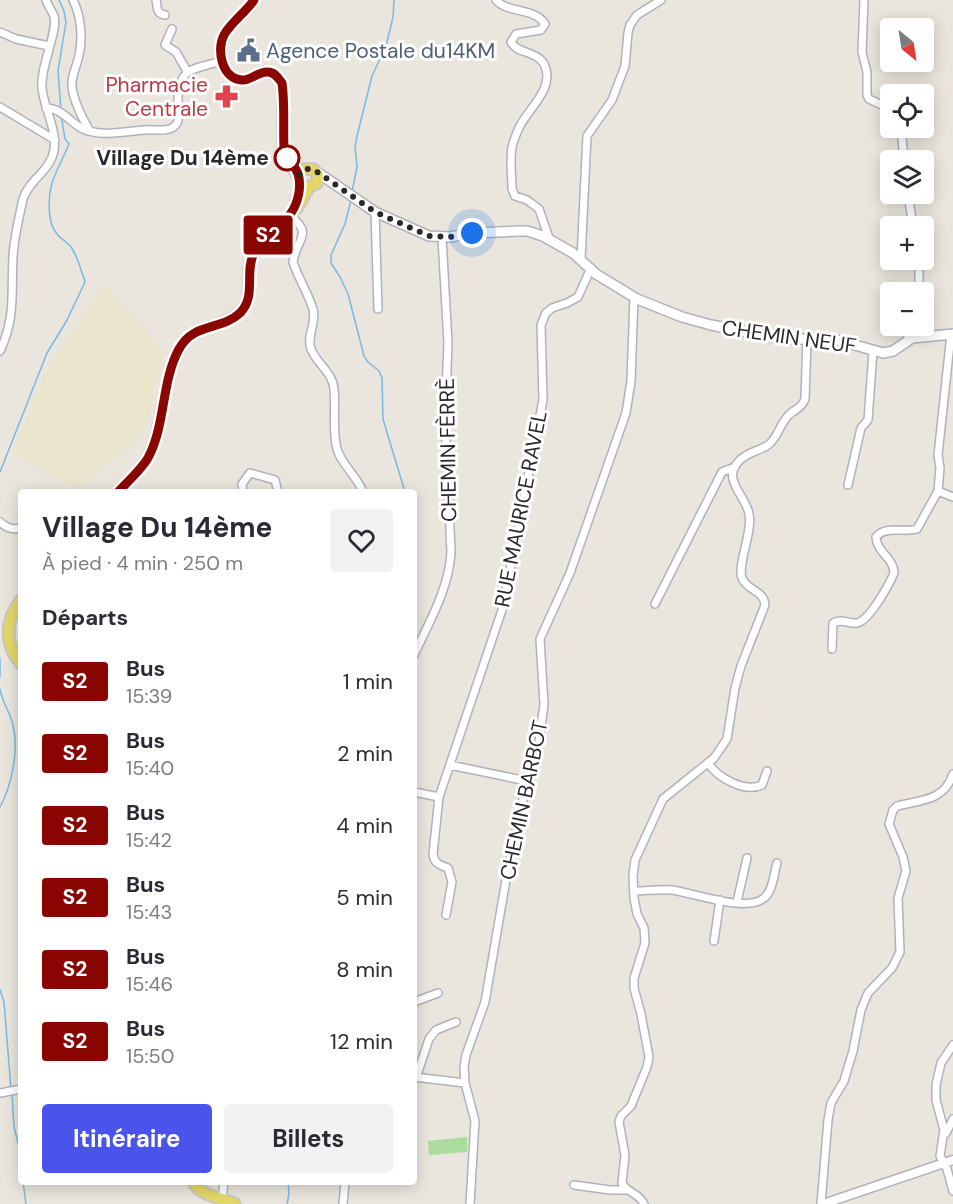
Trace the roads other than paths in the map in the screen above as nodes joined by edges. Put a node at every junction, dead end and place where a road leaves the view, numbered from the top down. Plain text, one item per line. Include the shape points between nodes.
1 (46, 0) edge
2 (74, 0) edge
3 (156, 0) edge
4 (254, 0) edge
5 (496, 0) edge
6 (661, 0) edge
7 (864, 0) edge
8 (165, 15) dead end
9 (172, 29) dead end
10 (0, 32) edge
11 (48, 46) junction
12 (222, 62) junction
13 (188, 71) junction
14 (880, 104) edge
15 (0, 107) edge
16 (46, 108) junction
17 (89, 130) junction
18 (55, 141) junction
19 (308, 178) junction
20 (375, 212) junction
21 (290, 214) junction
22 (442, 238) junction
23 (549, 238) junction
24 (581, 258) junction
25 (591, 268) junction
26 (634, 297) junction
27 (378, 309) dead end
28 (952, 334) edge
29 (908, 336) edge
30 (807, 339) junction
31 (908, 340) junction
32 (179, 348) junction
33 (0, 351) edge
34 (873, 351) junction
35 (735, 467) junction
36 (848, 485) dead end
37 (121, 489) edge
38 (128, 489) edge
39 (243, 489) edge
40 (277, 489) edge
41 (362, 489) edge
42 (938, 491) junction
43 (953, 496) edge
44 (2, 524) edge
45 (18, 528) edge
46 (18, 604) edge
47 (655, 604) dead end
48 (18, 615) edge
49 (10, 636) junction
50 (417, 648) edge
51 (832, 650) dead end
52 (18, 660) edge
53 (708, 763) junction
54 (450, 765) junction
55 (767, 771) dead end
56 (953, 774) edge
57 (527, 781) junction
58 (417, 793) edge
59 (439, 797) junction
60 (747, 858) dead end
61 (777, 863) dead end
62 (634, 891) junction
63 (720, 900) junction
64 (736, 902) junction
65 (446, 915) dead end
66 (714, 941) dead end
67 (438, 993) dead end
68 (417, 1001) edge
69 (456, 1022) dead end
70 (953, 1045) edge
71 (417, 1072) edge
72 (417, 1078) edge
73 (465, 1083) junction
74 (18, 1090) edge
75 (0, 1093) edge
76 (953, 1119) edge
77 (944, 1134) junction
78 (953, 1160) edge
79 (943, 1163) junction
80 (195, 1185) edge
81 (224, 1185) edge
82 (345, 1185) edge
83 (574, 1185) dead end
84 (627, 1190) junction
85 (953, 1191) edge
86 (222, 1200) junction
87 (235, 1204) edge
88 (343, 1204) edge
89 (470, 1204) edge
90 (644, 1204) edge
91 (822, 1204) edge

1 - 11 street via 54,20
2 - 17 street via 80,37 72,90
3 - 8 street via 157,10
4 - 12 main road via 222,38
5 - 23 street via 504,7 532,14 545,24 541,30 516,34 511,42 539,58 546,69 542,94 519,126 512,146 512,189 515,196 539,209
6 - 24 street via 637,15 630,26 625,66 612,100 587,136
7 - 14 street via 862,52 867,95
9 - 13 street via 165,45 176,52
10 - 11 street
11 - 16 street via 41,77
12 - 13 street
12 - 19 main road via 236,79 249,79 262,72 278,77 284,95 284,143
13 - 17 street via 178,89 177,122 172,128 118,134
15 - 18 street
16 - 17 street via 58,110
16 - 18 street
18 - 33 street via 52,159 24,197 13,258 13,306
19 - 20 main road, CHEMIN NEUF via 336,184
19 - 21 main road
20 - 22 main road, CHEMIN NEUF
20 - 27 street
21 - 32 main road via 254,253 249,270 250,291 240,313 199,330
21 - 41 street via 303,230 293,262 313,309 311,349 334,388 337,449
22 - 23 main road, CHEMIN NEUF via 527,231
22 - 50 street, CHEMIN FÈRRÈ via 448,343 445,419 450,561 448,578
23 - 24 main road, CHEMIN NEUF
24 - 25 main road, CHEMIN NEUF
25 - 26 main road, CHEMIN NEUF
25 - 54 street, RUE MAURICE RAVEL via 578,297 552,308 541,325 543,400 502,610
26 - 30 main road, CHEMIN NEUF via 682,317 733,331
26 - 57 street, CHEMIN BARBOT via 631,381 624,421 570,573 540,639 544,704 539,742
28 - 31 main road, CHEMIN NEUF
28 - 42 street via 938,455
29 - 31 street
30 - 34 main road, CHEMIN NEUF via 834,339
30 - 35 street via 802,405 789,415 771,443 749,453
31 - 34 main road, CHEMIN NEUF via 888,353
32 - 37 main road via 148,458
32 - 38 main road via 160,442 150,464
34 - 36 street via 868,420 861,428
35 - 47 street via 722,472
35 - 53 street via 732,480 748,508 750,520 741,574 747,586 765,599 765,605 741,666 728,739
39 - 40 street via 250,473 275,480
42 - 43 street
42 - 51 street via 917,529 882,531 876,537 894,573 866,619 833,623
44 - 45 street
46 - 49 main road via 10,615
48 - 49 main road
49 - 52 main road
53 - 55 street via 723,778 753,788 762,785
53 - 62 street via 663,799 638,851
54 - 57 street
54 - 59 street, RUE MAURICE RAVEL
56 - 91 street via 942,793 892,810 889,824 906,871 898,898 900,952 892,968 868,993 843,1081 831,1103
57 - 73 street, CHEMIN BARBOT via 484,1002 466,1055
58 - 59 street
59 - 65 street, RUE MAURICE RAVEL via 433,854 434,860 447,868 452,882
60 - 64 street
61 - 64 street via 765,897 756,902
62 - 63 street via 670,890
62 - 84 street via 645,933 634,988 649,1057 631,1106 619,1122 625,1155 621,1179
63 - 64 street
63 - 66 street
67 - 68 street
69 - 71 street via 436,1030 429,1039
70 - 77 street via 942,1062 936,1085
72 - 73 street
73 - 89 street, CHEMIN BARBOT via 475,1127
74 - 75 street
76 - 77 street
77 - 79 street via 940,1156
78 - 79 street
79 - 85 street
79 - 91 street
80 - 86 main road via 204,1194
81 - 86 street
82 - 88 street
83 - 84 street
84 - 90 street
86 - 87 main road

